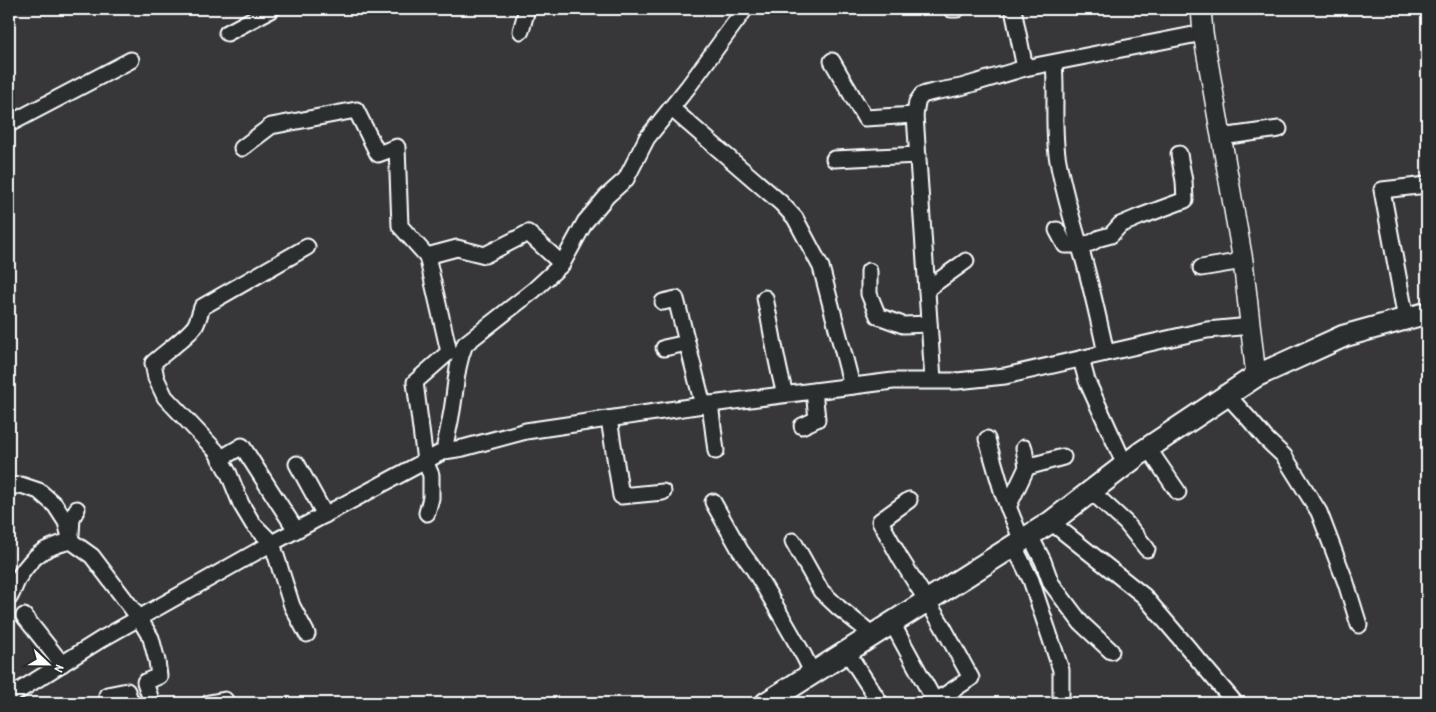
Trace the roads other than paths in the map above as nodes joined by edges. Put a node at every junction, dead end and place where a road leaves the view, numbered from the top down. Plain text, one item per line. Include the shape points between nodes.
1 (272, 9) edge
2 (527, 9) edge
3 (745, 9) edge
4 (951, 9) edge
5 (957, 9) edge
6 (1013, 9) edge
7 (1201, 9) edge
8 (521, 31) dead end
9 (227, 33) dead end
10 (1203, 33) junction
11 (131, 60) dead end
12 (832, 61) dead end
13 (1054, 63) junction
14 (1025, 68) junction
15 (670, 108) junction
16 (915, 116) junction
17 (9, 124) edge
18 (1279, 128) dead end
19 (1221, 137) junction
20 (242, 148) dead end
21 (1179, 154) dead end
22 (918, 155) junction
23 (834, 159) dead end
24 (1427, 185) edge
25 (1057, 230) dead end
26 (1079, 246) junction
27 (307, 248) dead end
28 (427, 256) junction
29 (966, 261) dead end
30 (1243, 261) junction
31 (562, 264) junction
32 (1201, 268) dead end
33 (869, 271) dead end
34 (927, 289) junction
35 (765, 298) dead end
36 (664, 302) dead end
37 (1427, 313) edge
38 (1406, 319) junction
39 (929, 324) junction
40 (1251, 326) junction
41 (687, 343) junction
42 (664, 348) dead end
43 (1106, 354) junction
44 (1081, 359) junction
45 (1256, 376) junction
46 (933, 380) junction
47 (852, 386) junction
48 (814, 391) junction
49 (785, 394) junction
50 (1228, 396) junction
51 (706, 404) junction
52 (609, 419) junction
53 (802, 426) dead end
54 (988, 439) dead end
55 (1024, 448) dead end
56 (1148, 448) junction
57 (444, 450) junction
58 (716, 451) dead end
59 (1063, 457) dead end
60 (220, 459) junction
61 (425, 461) junction
62 (297, 464) dead end
63 (1125, 465) junction
64 (1027, 467) junction
65 (9, 487) edge
66 (1091, 491) junction
67 (663, 492) dead end
68 (1178, 492) dead end
69 (909, 500) dead end
70 (713, 502) dead end
71 (1008, 507) junction
72 (76, 510) dead end
73 (427, 512) dead end
74 (325, 515) junction
75 (1051, 522) junction
76 (296, 530) junction
77 (793, 540) dead end
78 (71, 541) junction
79 (1022, 541) junction
80 (272, 543) junction
81 (1147, 549) dead end
82 (9, 598) edge
83 (928, 601) junction
84 (24, 616) dead end
85 (139, 618) junction
86 (892, 623) junction
87 (1359, 625) dead end
88 (307, 634) dead end
89 (873, 635) junction
90 (1111, 651) dead end
91 (847, 652) junction
92 (62, 664) junction
93 (813, 674) junction
94 (108, 695) dead end
95 (9, 698) edge
96 (225, 700) dead end
97 (131, 703) edge
98 (152, 703) edge
99 (209, 703) edge
100 (766, 703) edge
101 (880, 703) edge
102 (1060, 703) edge
103 (1234, 703) edge

1 - 9 street
2 - 8 street
3 - 15 street
4 - 5 street
6 - 14 street
7 - 10 street
10 - 13 street
10 - 19 street
11 - 17 street
12 - 16 street via 866,118
13 - 14 street
13 - 26 street via 1058,161
14 - 16 street via 922,95 917,102
15 - 31 street via 647,138 626,179 585,222
15 - 47 street via 795,218 821,267
16 - 22 street
18 - 19 street
19 - 30 street
20 - 28 street via 271,126 356,110 378,154 397,147 400,226
21 - 26 street via 1185,200 1120,225 1111,235
22 - 23 street
22 - 34 street
24 - 38 street via 1382,190
25 - 26 street via 1065,245
26 - 43 street
27 - 60 street via 202,307 195,325 153,363 165,397 216,450
28 - 31 street via 457,248 485,255 528,233
28 - 61 street via 448,352 414,382
29 - 34 street
30 - 32 street
30 - 40 street
31 - 57 street via 465,344 454,385
33 - 39 street via 869,294 878,316 903,325
34 - 39 street
35 - 49 street
36 - 41 street via 676,300
37 - 38 main road
38 - 45 main road via 1344,336
39 - 46 street
40 - 43 street via 1206,330
40 - 45 street
41 - 42 street
41 - 51 street
43 - 44 street
44 - 46 street via 1005,376
44 - 63 street via 1086,380
45 - 50 main road
46 - 47 street
47 - 48 street
48 - 49 street
48 - 53 street via 817,419
49 - 51 street
50 - 56 main road
50 - 87 street via 1284,456 1319,512
51 - 52 street
51 - 58 street
52 - 57 street via 526,431
52 - 67 street via 621,496
54 - 71 street
55 - 64 street
56 - 63 main road
56 - 68 street
57 - 61 street
59 - 64 street
60 - 76 street via 242,446
60 - 80 street via 253,524
61 - 73 street via 431,474 432,488
61 - 74 street
62 - 74 street
63 - 66 main road
64 - 71 street
65 - 78 street via 21,485 39,491 56,506 66,522
66 - 75 main road
66 - 81 street via 1126,523
69 - 83 street via 880,521
70 - 93 street
71 - 79 street
72 - 78 street via 72,518
74 - 76 street
75 - 79 main road
75 - 103 street via 1144,596
76 - 80 street
77 - 89 street via 821,590
78 - 82 street via 50,546 31,560
78 - 85 street via 92,556
79 - 83 main road
79 - 90 street via 1043,560 1051,583 1081,623
79 - 102 street via 1031,580 1062,670
80 - 85 street
80 - 88 street via 289,598
83 - 86 main road
83 - 86 street via 971,678 945,695 934,700
84 - 92 street
85 - 92 street
85 - 98 street via 157,660 159,676 145,682
86 - 89 main road
89 - 91 main road
91 - 93 main road
91 - 101 street
92 - 95 street
93 - 100 main road
94 - 97 street via 127,691
96 - 99 street

